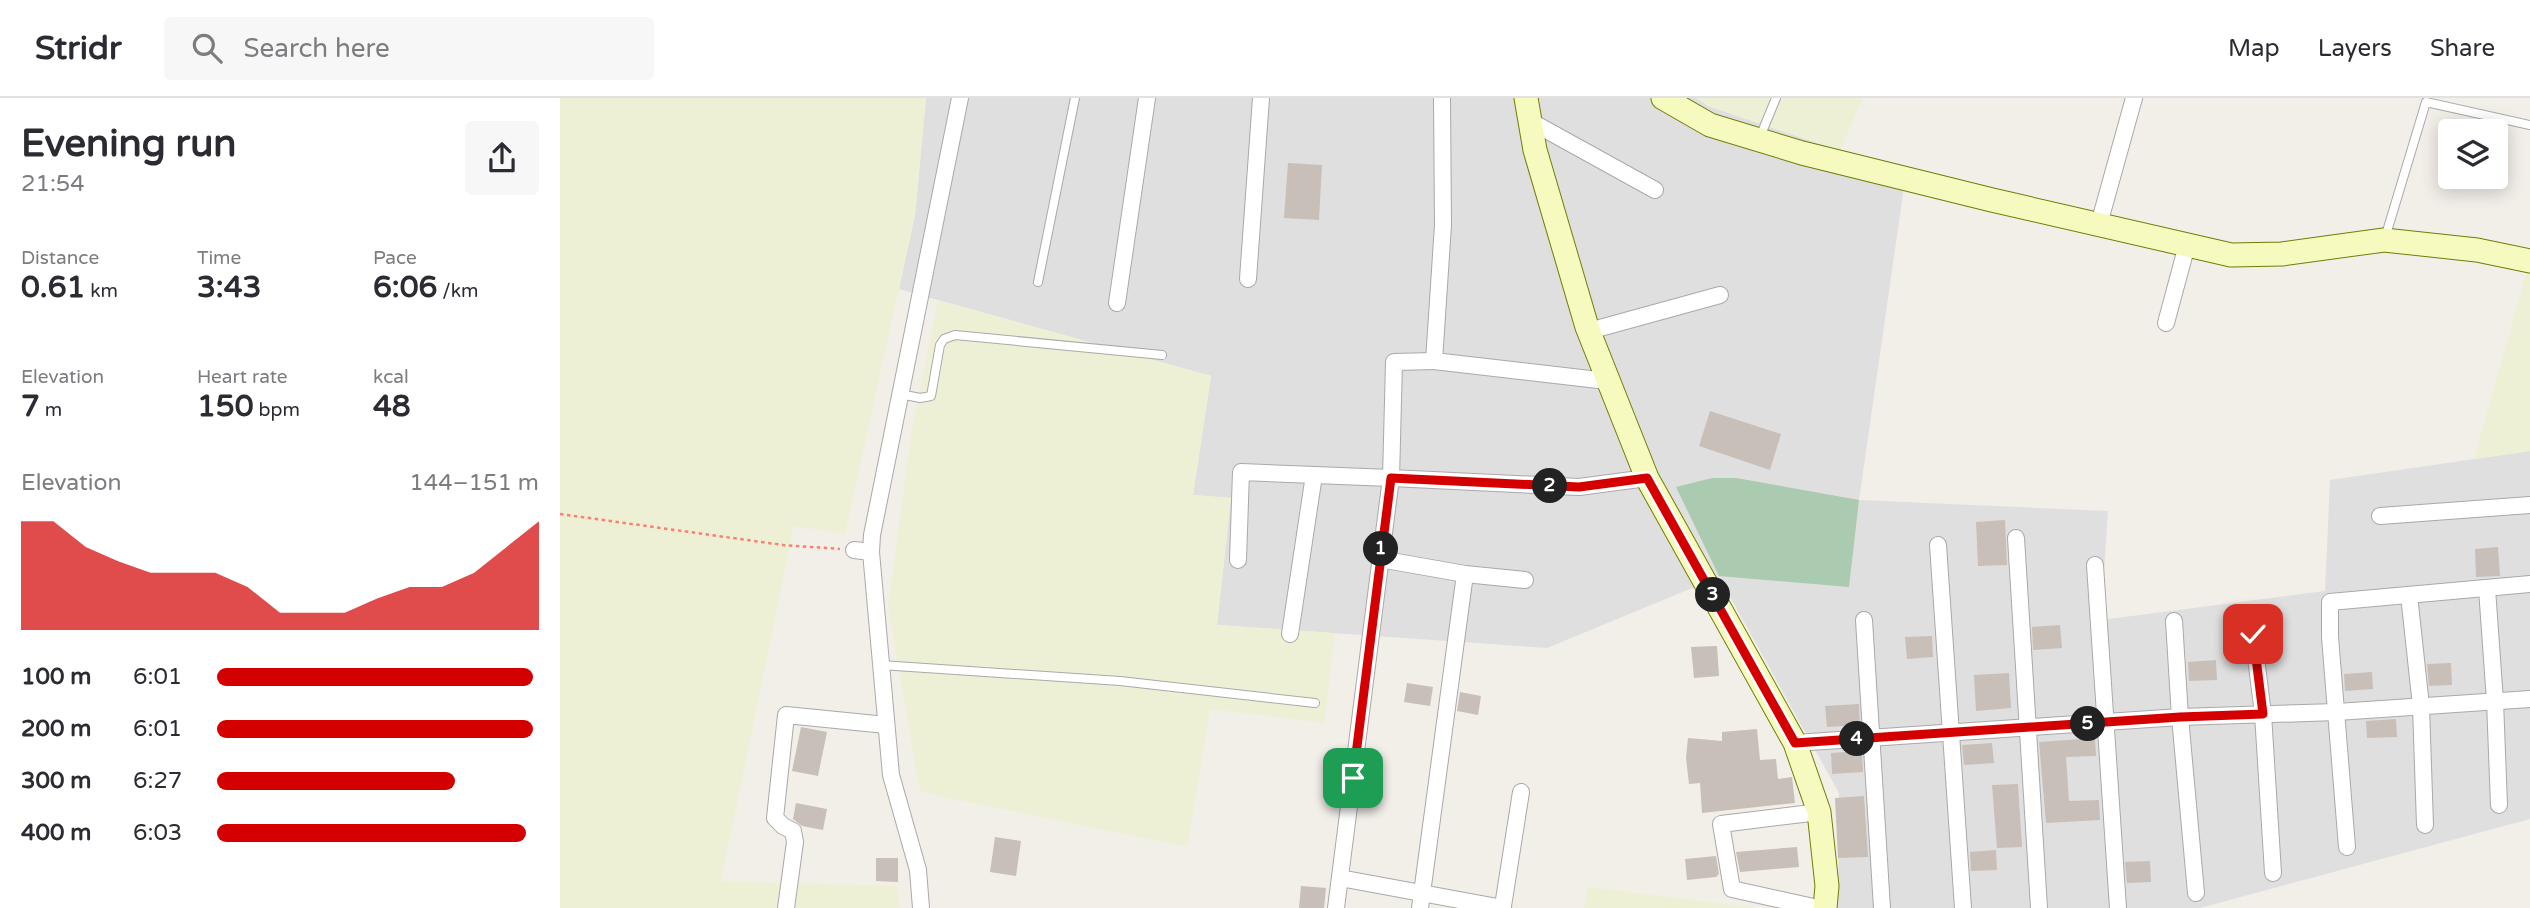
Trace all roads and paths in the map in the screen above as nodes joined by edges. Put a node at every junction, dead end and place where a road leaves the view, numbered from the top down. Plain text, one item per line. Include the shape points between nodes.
1 (960, 98) edge
2 (1074, 98) edge
3 (1147, 98) edge
4 (1261, 98) edge
5 (1441, 98) edge
6 (1526, 98) edge
7 (1662, 98) edge
8 (1776, 98) edge
9 (2134, 98) edge
10 (1530, 121) junction
11 (2530, 125) edge
12 (1759, 140) junction
13 (1655, 190) dead end
14 (2099, 224) junction
15 (2384, 240) junction
16 (2187, 244) junction
17 (2530, 261) edge
18 (1248, 279) dead end
19 (1038, 282) dead end
20 (1720, 295) dead end
21 (1117, 303) dead end
22 (2166, 323) dead end
23 (1589, 331) junction
24 (1162, 355) dead end
25 (1434, 360) junction
26 (1607, 381) junction
27 (900, 394) junction
28 (1314, 475) junction
29 (1391, 478) junction
30 (1647, 478) junction
31 (2530, 505) edge
32 (560, 514) edge
33 (2380, 516) dead end
34 (2016, 538) dead end
35 (1938, 545) dead end
36 (853, 550) joint
37 (871, 552) junction
38 (1380, 559) junction
39 (1238, 560) dead end
40 (2095, 565) dead end
41 (1465, 574) junction
42 (1525, 580) dead end
43 (2530, 584) edge
44 (2487, 589) junction
45 (2409, 595) junction
46 (1864, 620) dead end
47 (2175, 621) dead end
48 (1290, 634) dead end
49 (2253, 634) dead end
50 (881, 665) junction
51 (2530, 699) edge
52 (2496, 701) junction
53 (1315, 704) dead end
54 (2421, 706) junction
55 (2337, 712) junction
56 (2263, 714) junction
57 (2180, 717) junction
58 (2104, 723) junction
59 (886, 724) junction
60 (2028, 729) junction
61 (1952, 734) junction
62 (1870, 739) junction
63 (1795, 743) junction
64 (1521, 792) dead end
65 (2499, 805) dead end
66 (1819, 812) junction
67 (2425, 825) dead end
68 (2347, 847) dead end
69 (2273, 873) dead end
70 (1340, 878) junction
71 (2196, 893) dead end
72 (1421, 900) edge
73 (1503, 907) edge
74 (786, 908) edge
75 (921, 908) edge
76 (1336, 908) edge
77 (1818, 908) edge
78 (1825, 908) edge
79 (1882, 908) edge
80 (1963, 908) edge
81 (2039, 908) edge
82 (2118, 908) edge

1 - 27 street
2 - 19 lane
3 - 21 street
4 - 18 street
5 - 25 street via 1443,225
6 - 10 street
7 - 12 street via 1710,125
8 - 12 lane
9 - 14 street
10 - 13 street
10 - 23 street
11 - 15 lane via 2426,102
12 - 14 street
14 - 16 street
15 - 16 street via 2282,254 2231,255
15 - 17 street
16 - 22 street
20 - 23 street
23 - 26 street
24 - 27 lane via 955,335 940,345 931,396
25 - 26 street
25 - 29 street via 1394,362
26 - 30 street
27 - 37 street
28 - 29 street
28 - 39 street via 1241,472
28 - 48 street
29 - 30 street via 1579,487
29 - 38 street
30 - 63 street
31 - 33 street
32 - 36 path via 783,545
34 - 60 street
35 - 61 street
36 - 37 street
37 - 50 street
38 - 41 street
38 - 70 street
40 - 58 street
41 - 42 street
41 - 72 street
43 - 44 street
44 - 45 street
44 - 52 street
45 - 54 street
45 - 55 street via 2330,602
46 - 62 street
47 - 57 street
49 - 56 street
50 - 53 lane via 1120,681
50 - 59 street
51 - 52 street
52 - 54 street
52 - 65 street
54 - 55 street
54 - 67 street
55 - 56 street
55 - 68 street
56 - 57 street
56 - 69 street
57 - 58 street
57 - 71 street
58 - 60 street
58 - 82 street
59 - 74 street via 786,715 775,818 793,831 795,842
59 - 75 street via 891,775 918,870
60 - 61 street
60 - 81 street
61 - 62 street
61 - 80 street
62 - 63 street
62 - 79 street
63 - 66 street
64 - 73 street
66 - 77 street via 1721,824 1732,889
66 - 78 street
70 - 72 street
70 - 76 street
72 - 73 street

